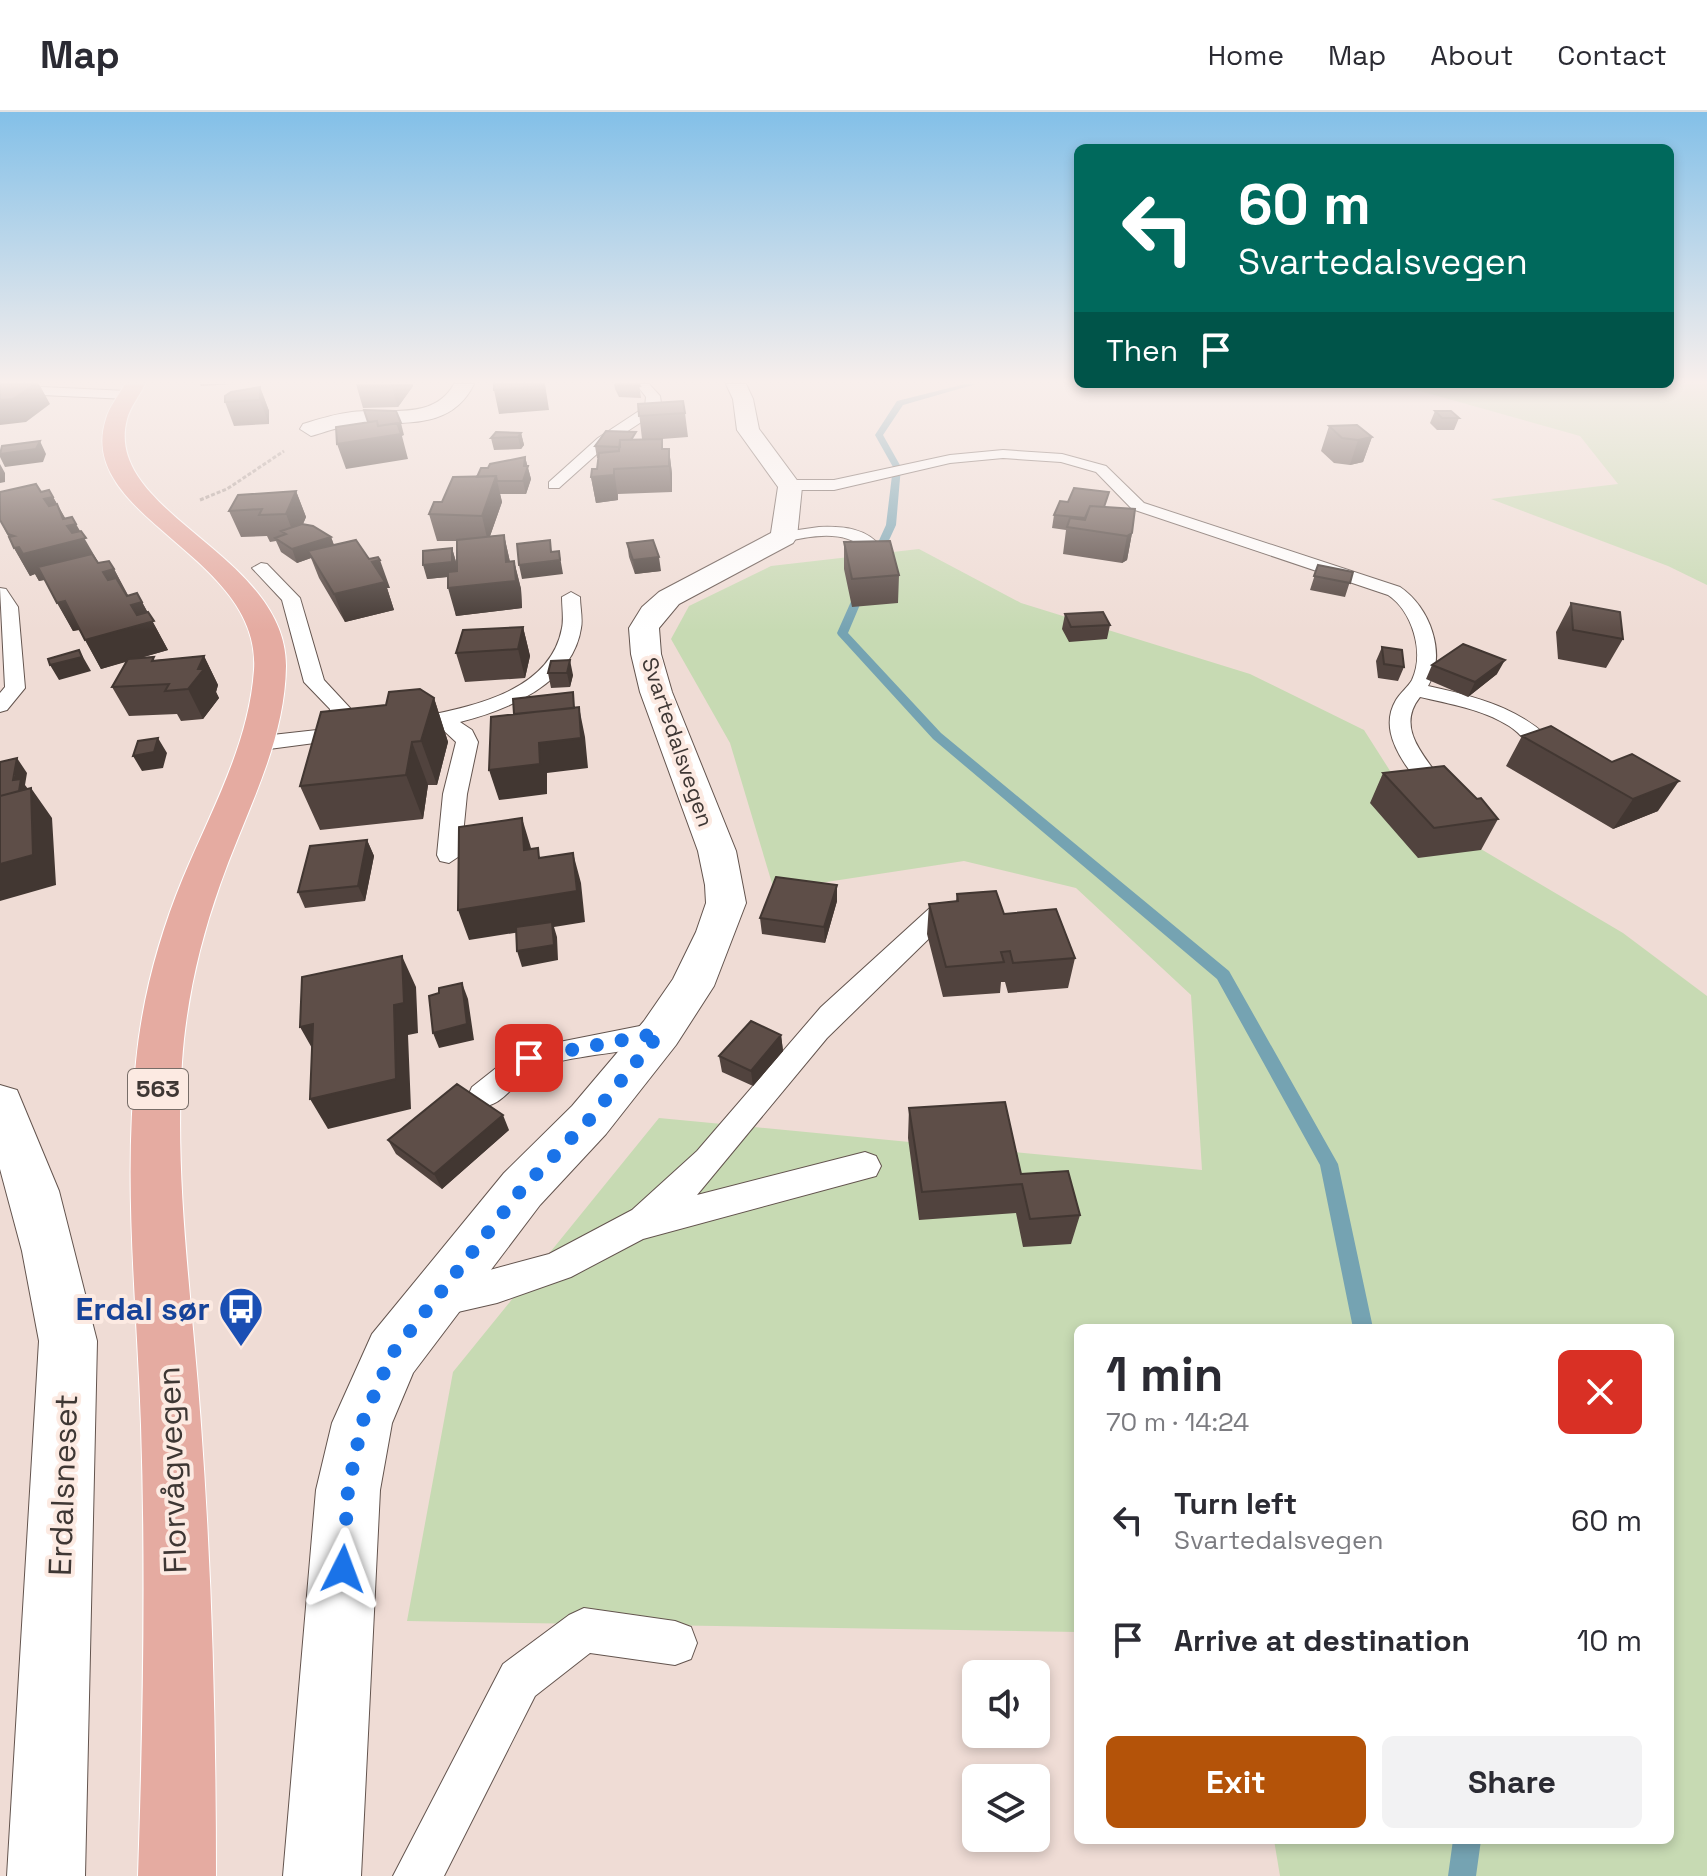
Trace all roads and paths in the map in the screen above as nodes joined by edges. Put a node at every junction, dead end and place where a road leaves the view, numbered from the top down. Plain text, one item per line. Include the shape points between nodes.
1 (119, 466) edge
2 (261, 466) edge
3 (575, 466) edge
4 (774, 466) edge
5 (917, 466) edge
6 (1094, 466) edge
7 (554, 485) dead end
8 (787, 485) junction
9 (192, 503) dead end
10 (784, 537) junction
11 (873, 559) edge
12 (261, 568) dead end
13 (0, 593) edge
14 (571, 597) dead end
15 (1417, 690) junction
16 (0, 706) edge
17 (445, 721) junction
18 (334, 734) junction
19 (254, 744) junction
20 (1579, 772) edge
21 (1432, 782) edge
22 (449, 855) dead end
23 (941, 912) edge
24 (660, 1033) junction
25 (483, 1096) dead end
26 (0, 1104) edge
27 (865, 1166) dead end
28 (624, 1234) junction
29 (435, 1300) junction
30 (675, 1643) dead end
31 (46, 1876) edge
32 (177, 1876) edge
33 (322, 1876) edge
34 (418, 1876) edge

1 - 19 main road, Florvågvegen / 563 via 135,494 252,600 270,668
2 - 9 path via 227,489
3 - 7 lane
4 - 8 street
5 - 8 lane via 834,485
6 - 15 lane via 1138,506 1405,597 1417,612 1422,638 1424,672
8 - 10 street
10 - 11 lane via 815,531 851,535 870,542
10 - 24 street, Svartedalsvegen via 669,598 644,628 656,692 717,851 726,903 692,986
12 - 18 lane via 291,598 314,682 340,708
13 - 16 lane via 9,607 15,688
14 - 17 lane via 571,637 542,678 506,699
15 - 20 lane via 1494,711 1529,731 1543,749
15 - 21 lane via 1401,710 1400,731 1411,760
17 - 18 lane
17 - 22 lane via 467,742
18 - 19 lane
19 - 32 main road, Florvågvegen / 563 via 186,928 167,1004 158,1076 180,1726
23 - 28 lane via 818,1029 688,1181
24 - 25 lane via 529,1058
24 - 29 street, Svartedalsvegen via 589,1120 522,1189
26 - 31 street, Erdalsneset via 20,1148 58,1283 68,1341
27 - 28 lane via 730,1199
28 - 29 lane via 484,1292
29 - 33 street, Svartedalsvegen via 392,1354 362,1423 348,1490
30 - 34 lane via 584,1630 519,1680

